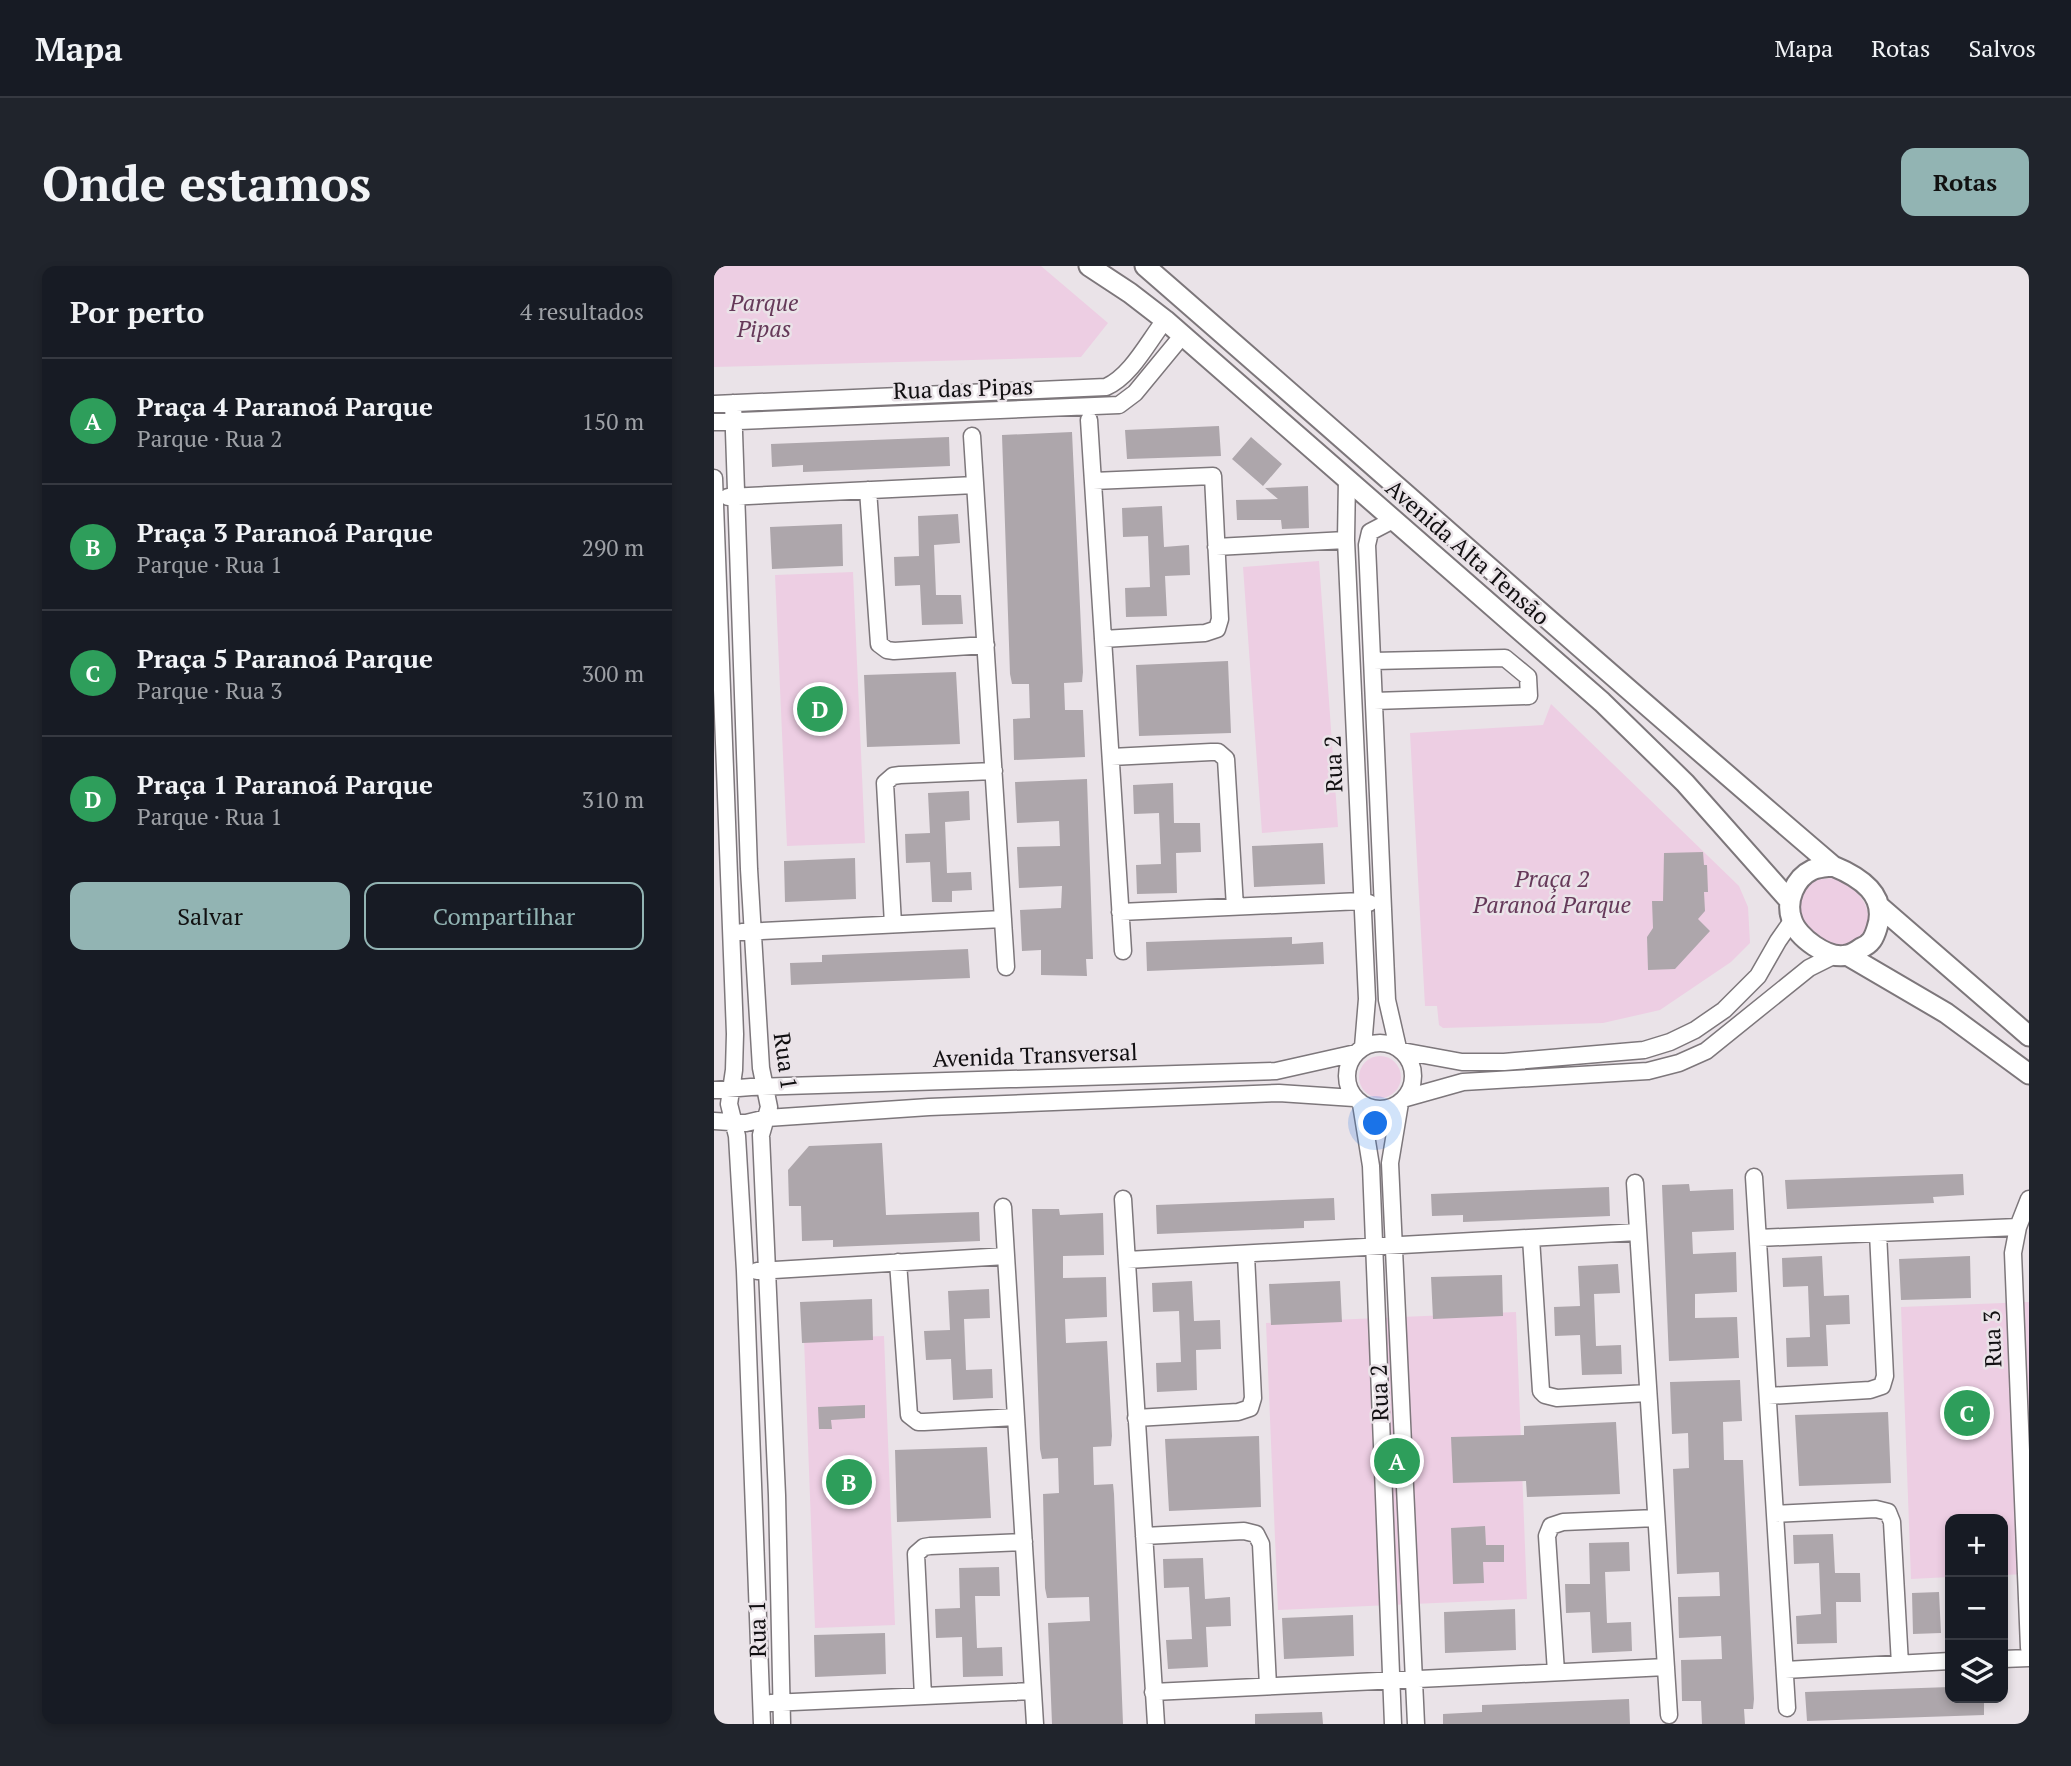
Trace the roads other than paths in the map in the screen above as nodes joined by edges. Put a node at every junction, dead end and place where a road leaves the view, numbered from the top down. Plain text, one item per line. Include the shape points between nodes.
1 (1089, 266) edge
2 (1145, 266) edge
3 (1165, 320) junction
4 (1182, 336) junction
5 (733, 403) junction
6 (714, 404) edge
7 (1089, 420) dead end
8 (734, 421) junction
9 (714, 422) edge
10 (972, 436) dead end
11 (714, 478) edge
12 (1347, 478) junction
13 (1093, 481) junction
14 (975, 485) junction
15 (868, 490) junction
16 (737, 496) junction
17 (715, 498) edge
18 (1393, 520) junction
19 (1346, 540) junction
20 (1216, 547) junction
21 (1103, 639) junction
22 (986, 645) junction
23 (1373, 661) junction
24 (1374, 701) junction
25 (1111, 757) junction
26 (994, 771) junction
27 (1833, 866) junction
28 (1790, 900) junction
29 (1361, 901) junction
30 (1879, 906) junction
31 (1235, 907) junction
32 (1383, 907) junction
33 (1120, 912) junction
34 (1003, 919) junction
35 (1792, 921) junction
36 (893, 924) junction
37 (753, 931) junction
38 (730, 933) junction
39 (1123, 951) dead end
40 (1840, 955) junction
41 (1006, 967) dead end
42 (2029, 1037) edge
43 (1400, 1049) junction
44 (1359, 1050) junction
45 (2029, 1074) edge
46 (765, 1087) junction
47 (722, 1090) edge
48 (1403, 1100) junction
49 (1358, 1101) junction
50 (767, 1118) junction
51 (714, 1121) edge
52 (732, 1121) junction
53 (1754, 1177) dead end
54 (1635, 1183) dead end
55 (1123, 1199) dead end
56 (2029, 1199) edge
57 (1003, 1207) dead end
58 (2018, 1227) junction
59 (1638, 1232) junction
60 (1878, 1233) junction
61 (1531, 1238) junction
62 (1758, 1238) junction
63 (1396, 1246) junction
64 (1373, 1248) junction
65 (1246, 1255) junction
66 (1006, 1256) junction
67 (1126, 1261) junction
68 (898, 1262) junction
69 (767, 1270) junction
70 (745, 1271) junction
71 (1648, 1393) junction
72 (1768, 1396) junction
73 (1016, 1417) junction
74 (1136, 1418) junction
75 (1775, 1514) junction
76 (1656, 1518) junction
77 (1144, 1536) junction
78 (1024, 1542) junction
79 (2029, 1648) edge
80 (2029, 1658) edge
81 (2008, 1659) edge
82 (1945, 1661) edge
83 (1900, 1664) junction
84 (1666, 1667) junction
85 (1785, 1670) junction
86 (1556, 1672) junction
87 (1414, 1678) junction
88 (1391, 1679) junction
89 (1268, 1686) junction
90 (1033, 1691) junction
91 (1153, 1692) junction
92 (923, 1696) junction
93 (781, 1702) junction
94 (761, 1703) junction
95 (1787, 1708) dead end
96 (1669, 1715) dead end
97 (762, 1724) edge
98 (782, 1724) edge
99 (1035, 1724) edge
100 (1156, 1724) edge
101 (1393, 1724) edge
102 (1416, 1724) edge

1 - 3 street, Avenida Alta Tensão
2 - 27 street, Avenida Alta Tensão
3 - 4 street, Avenida Alta Tensão
3 - 5 street, Rua das Pipas via 1116,383 1105,387
4 - 8 street, Rua das Pipas via 1135,393 1119,405
4 - 12 street, Avenida Alta Tensão
5 - 6 street, Rua das Pipas
5 - 8 street, Rua 1
7 - 13 street
8 - 9 street, Rua das Pipas
8 - 16 street, Rua 1
10 - 14 street
11 - 17 street, Rua 1
12 - 18 street, Avenida Alta Tensão
12 - 19 street, Rua 2
13 - 20 street via 1213,476
13 - 21 street
14 - 15 street
14 - 22 street
15 - 16 street
15 - 22 street via 879,644 887,650
16 - 17 street
16 - 37 street, Rua 1
17 - 38 street, Rua 1
18 - 23 street, Rua 2 via 1370,531 1367,540
18 - 28 street, Avenida Alta Tensão via 1605,705 1685,783
19 - 20 street
19 - 29 street, Rua 2
20 - 21 street via 1217,629
21 - 25 street
22 - 26 street
23 - 24 street, Rua 2
23 - 24 street via 1506,658 1528,677 1529,696
24 - 32 street, Rua 2
25 - 31 street via 1218,752 1226,759
25 - 33 street
26 - 34 street
26 - 36 street via 900,775 885,783
27 - 28 street via 1806,873
27 - 30 street via 1854,874 1875,895
28 - 35 street
29 - 31 street
29 - 32 street
29 - 44 street, Rua 2 via 1367,999
30 - 40 street via 1881,918 1874,938 1866,946
30 - 42 street
31 - 33 street
32 - 43 street, Rua 2 via 1387,1000
33 - 39 street
34 - 36 street
34 - 41 street
35 - 40 street via 1808,941
35 - 43 street, Avenida Transversal via 1758,976 1724,1010 1670,1042 1644,1050 1504,1062 1462,1062
36 - 37 street
37 - 38 street
37 - 46 street, Rua 1
38 - 47 street, Rua 1 via 734,1070
40 - 45 street via 1946,1013
40 - 48 street, Avenida Transversal via 1809,968 1706,1051 1679,1063 1648,1071 1463,1082
43 - 44 street, Avenida Transversal via 1380,1043
43 - 48 street via 1409,1059 1414,1079
44 - 46 street, Avenida Transversal via 1276,1071
44 - 49 street via 1347,1070 1349,1089
46 - 47 street, Avenida Transversal
46 - 50 street, Rua 1
47 - 52 street, Rua 1
48 - 49 street, Avenida Transversal via 1381,1110
48 - 63 street, Rua 2 via 1390,1163
49 - 50 street, Avenida Transversal via 1279,1093
49 - 64 street, Rua 2 via 1371,1166
50 - 52 street, Avenida Transversal
50 - 69 street, Rua 1 via 761,1135
51 - 52 street, Avenida Transversal
52 - 70 street, Rua 1 via 737,1136
53 - 62 street
54 - 59 street
55 - 67 street
56 - 58 street, Rua 3
57 - 66 street
58 - 60 street
58 - 79 street, Rua 3 via 2012,1253
59 - 61 street
59 - 71 street
60 - 62 street
60 - 72 street via 1882,1386
61 - 63 street
61 - 71 street via 1541,1391 1557,1398
62 - 72 street
63 - 64 street
63 - 87 street, Rua 2
64 - 65 street
64 - 88 street, Rua 2
65 - 67 street
65 - 74 street via 1253,1404 1238,1412
66 - 68 street
66 - 73 street
67 - 74 street
68 - 69 street
68 - 73 street via 909,1415 918,1422
69 - 70 street
69 - 93 street, Rua 1
70 - 94 street, Rua 1
71 - 76 street
72 - 75 street
73 - 78 street
74 - 77 street
75 - 83 street via 1888,1512
75 - 85 street
76 - 84 street
76 - 86 street via 1551,1526 1547,1536
77 - 89 street via 1256,1534 1261,1544
77 - 91 street
78 - 90 street
78 - 92 street via 919,1550 915,1560
80 - 81 street
82 - 83 street
83 - 85 street
84 - 86 street
84 - 96 street
85 - 95 street
86 - 87 street
87 - 88 street
87 - 102 street, Rua 2
88 - 89 street
88 - 101 street, Rua 2
89 - 91 street
90 - 92 street
90 - 99 street
91 - 100 street
92 - 93 street
93 - 94 street
93 - 98 street, Rua 1
94 - 97 street, Rua 1

